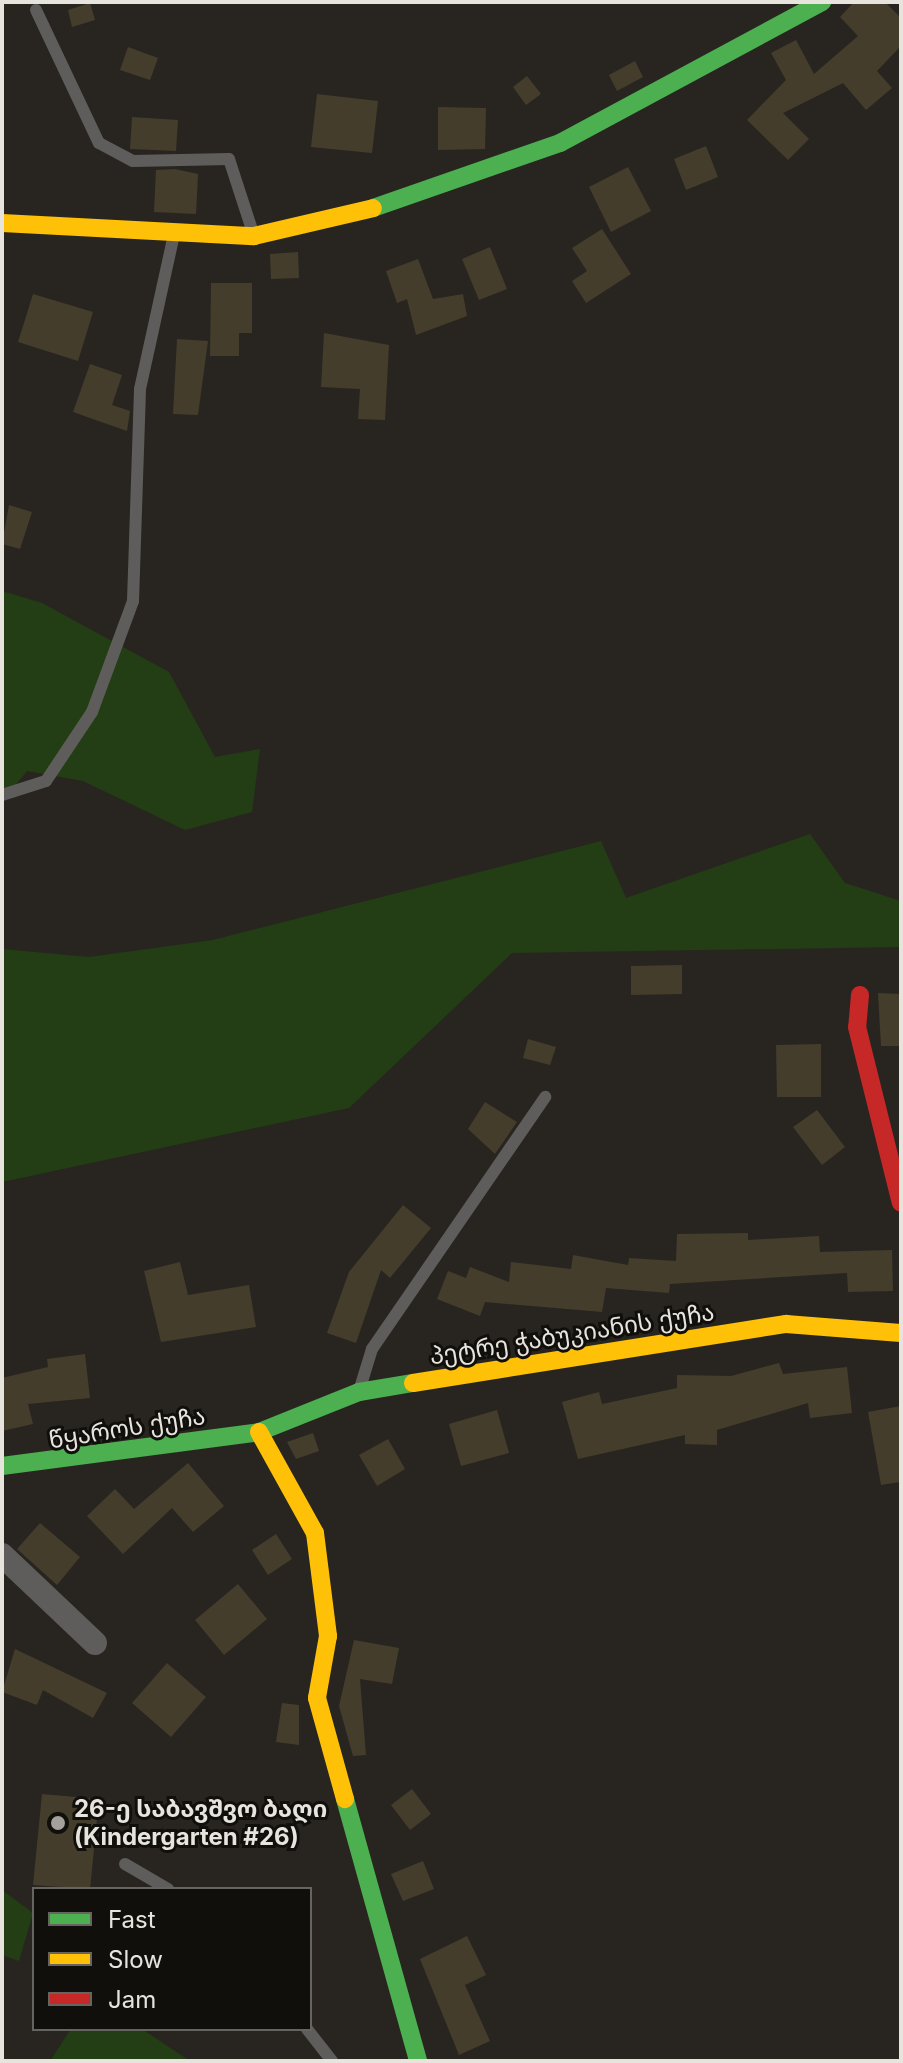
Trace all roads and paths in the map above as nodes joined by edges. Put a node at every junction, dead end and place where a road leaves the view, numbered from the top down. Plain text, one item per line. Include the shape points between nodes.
1 (822, 2) edge
2 (36, 10) dead end
3 (2, 223) edge
4 (176, 227) junction
5 (254, 236) junction
6 (2, 795) edge
7 (860, 995) dead end
8 (545, 1097) dead end
9 (901, 1203) edge
10 (901, 1333) edge
11 (359, 1392) junction
12 (259, 1432) junction
13 (2, 1466) edge
14 (2, 1555) edge
15 (95, 1643) dead end
16 (125, 1864) dead end
17 (165, 1887) edge
18 (309, 2031) edge
19 (332, 2061) edge
20 (418, 2061) edge

1 - 5 street via 560,143 426,194
2 - 5 lane via 99,143 133,161 229,159
3 - 4 street
4 - 5 street
4 - 6 lane via 140,389 133,601 92,712 46,781
7 - 9 street via 857,1027
8 - 11 lane via 372,1349
10 - 11 street, პეტრე ჭაბუკიანის ქუჩა via 786,1324
11 - 12 street, პეტრე ჭაბუკიანის ქუჩა
12 - 13 street, წყაროს ქუჩა
12 - 20 street via 315,1533 328,1636 317,1698
14 - 15 street
16 - 17 lane
18 - 19 lane

